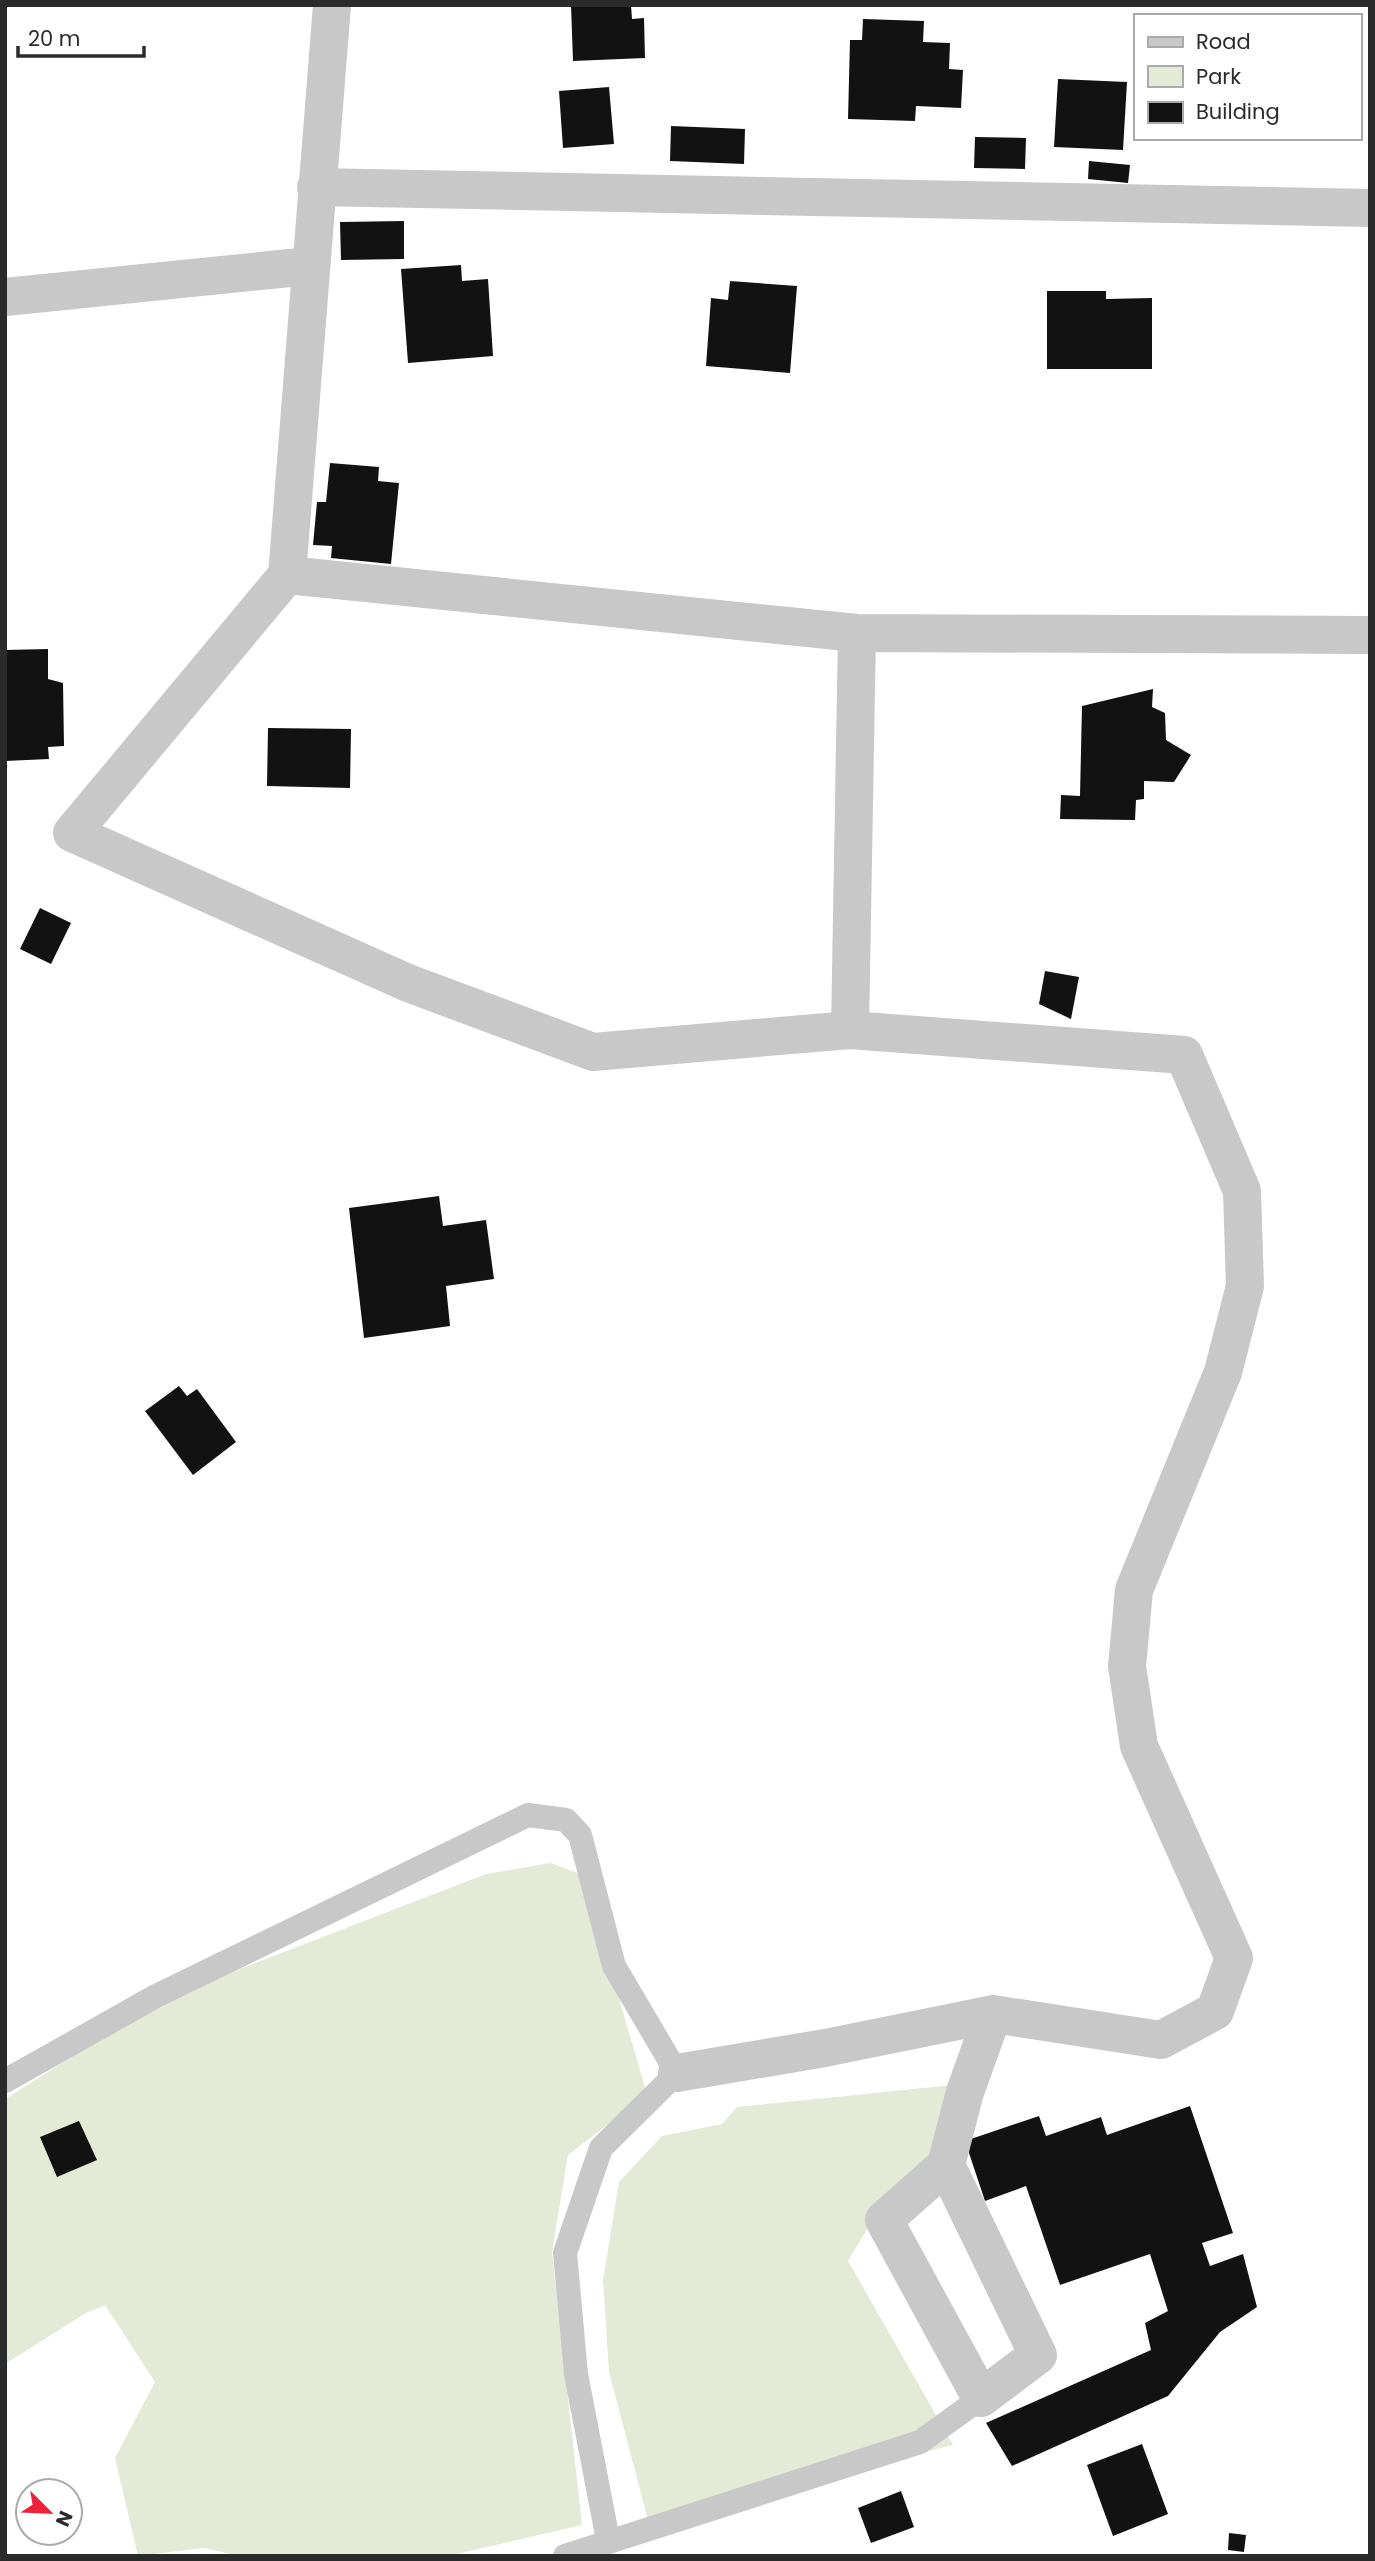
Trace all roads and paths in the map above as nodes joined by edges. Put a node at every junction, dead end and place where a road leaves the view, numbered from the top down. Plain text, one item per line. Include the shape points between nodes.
1 (332, 5) edge
2 (316, 187) junction
3 (1370, 208) edge
4 (310, 266) junction
5 (5, 297) edge
6 (287, 575) junction
7 (857, 633) junction
8 (1370, 635) edge
9 (850, 1030) junction
10 (993, 2014) junction
11 (677, 2073) junction
12 (5, 2081) edge
13 (946, 2165) junction
14 (981, 2398) junction
15 (608, 2540) junction
16 (565, 2556) edge

1 - 2 street
2 - 3 street
2 - 4 street
4 - 5 street
4 - 6 street
6 - 7 street
6 - 9 street via 72,833 408,983 593,1052
7 - 8 street
7 - 9 street
9 - 10 street via 1184,1055 1242,1191 1245,1286 1223,1372 1134,1590 1127,1667 1139,1746 1234,1958 1215,2011 1161,2040
10 - 11 street
10 - 13 street via 965,2092
11 - 12 lane via 614,1966 580,1835 566,1820 528,1815 156,1996
11 - 15 lane via 601,2148 565,2253 576,2374
13 - 14 street via 1038,2355
13 - 14 street via 884,2220
14 - 15 lane via 920,2442
15 - 16 lane

